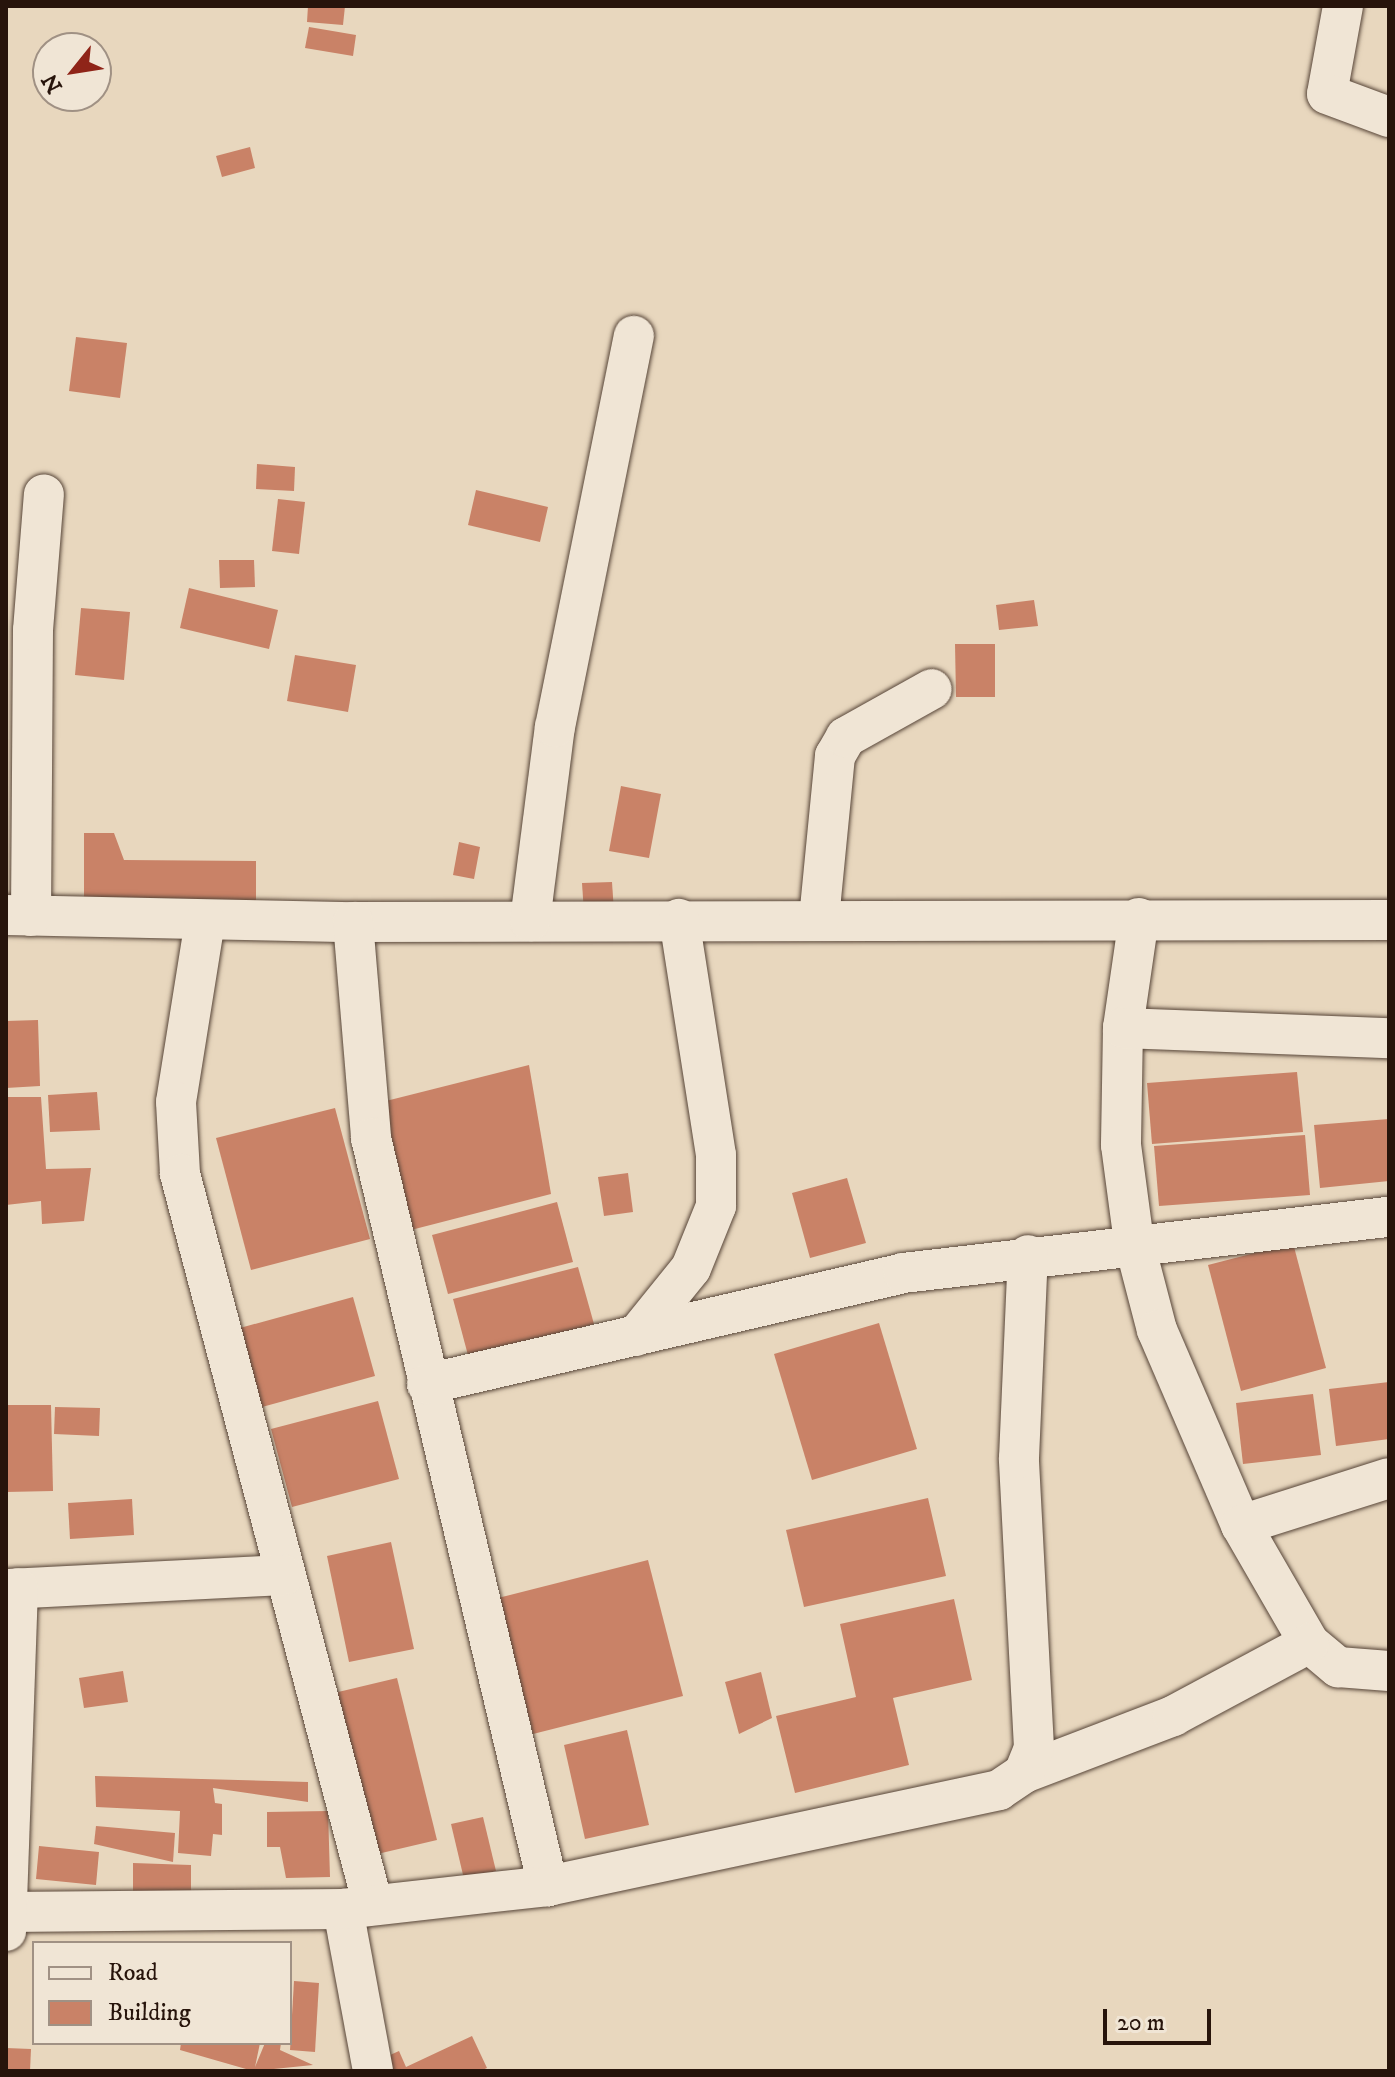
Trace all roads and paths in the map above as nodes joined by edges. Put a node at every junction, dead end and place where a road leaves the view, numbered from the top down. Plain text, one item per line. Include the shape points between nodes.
1 (1343, 6) edge
2 (1389, 117) edge
3 (634, 336) dead end
4 (44, 494) dead end
5 (932, 689) dead end
6 (18, 916) edge
7 (1139, 918) junction
8 (679, 919) junction
9 (819, 919) junction
10 (1389, 920) edge
11 (205, 921) junction
12 (530, 921) junction
13 (353, 922) junction
14 (1123, 1028) junction
15 (1389, 1038) edge
16 (1389, 1217) edge
17 (1134, 1242) junction
18 (1028, 1255) junction
19 (636, 1336) junction
20 (427, 1384) junction
21 (1389, 1478) edge
22 (1241, 1525) junction
23 (284, 1575) junction
24 (12, 1588) edge
25 (1309, 1643) junction
26 (1389, 1671) edge
27 (1024, 1773) junction
28 (548, 1886) junction
29 (358, 1907) junction
30 (7, 1919) edge
31 (373, 2071) edge

1 - 2 street via 1327,94
3 - 12 street via 555,727
4 - 6 street
5 - 9 street via 846,737 835,756
6 - 11 street
7 - 9 street
7 - 10 street
7 - 14 street
8 - 9 street
8 - 12 street
8 - 19 street via 716,1155 716,1206 691,1268
11 - 13 street
11 - 23 street via 176,1102 180,1174
12 - 13 street
13 - 20 street via 371,1138
14 - 15 street
14 - 17 street via 1121,1145
16 - 17 street
17 - 18 street
17 - 22 street via 1157,1330
18 - 19 street via 775,1298
18 - 27 street via 1019,1458 1034,1712
19 - 20 street
20 - 28 street
21 - 22 street
22 - 25 street
23 - 24 street
23 - 29 street
24 - 30 street
25 - 26 street via 1338,1667
25 - 27 street via 1173,1716
27 - 28 street via 999,1790 930,1809
28 - 29 street
29 - 30 street
29 - 31 street

